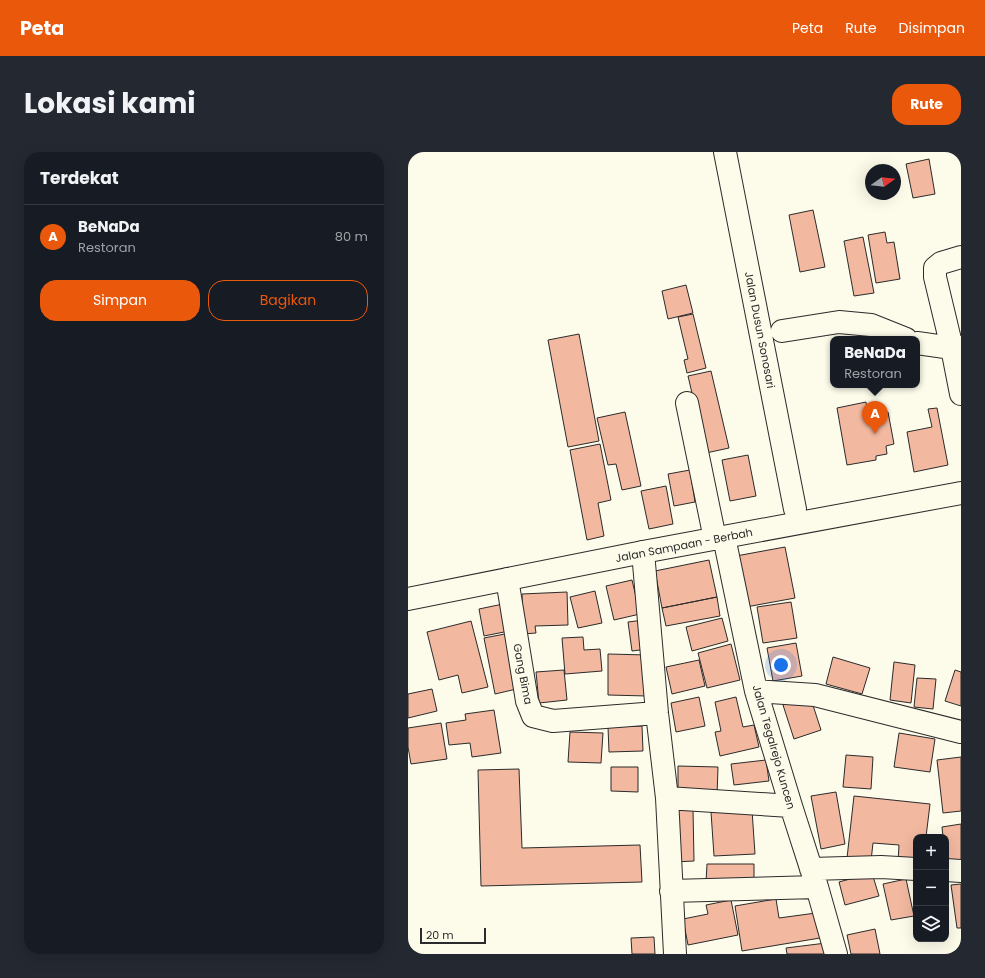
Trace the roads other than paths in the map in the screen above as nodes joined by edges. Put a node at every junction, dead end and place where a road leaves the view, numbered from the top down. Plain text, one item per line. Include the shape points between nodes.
1 (725, 152) edge
2 (961, 257) edge
3 (782, 331) dead end
4 (898, 336) edge
5 (920, 343) edge
6 (956, 348) edge
7 (961, 394) edge
8 (687, 403) dead end
9 (961, 493) edge
10 (795, 509) dead end
11 (719, 538) junction
12 (643, 552) junction
13 (508, 580) junction
14 (408, 599) edge
15 (756, 691) junction
16 (657, 714) junction
17 (961, 732) edge
18 (667, 798) junction
19 (791, 806) junction
20 (913, 869) edge
21 (949, 870) edge
22 (961, 871) edge
23 (814, 878) junction
24 (671, 891) junction
25 (675, 954) edge
26 (836, 954) edge

1 - 10 street, Jalan Dusun Sonosari
2 - 6 street via 941,263 936,268 935,277
3 - 4 street via 839,322 871,325
5 - 6 street
6 - 7 street
8 - 11 street, Jalan Tegalrejo Kuncen
9 - 11 street, Jalan Sampaan - Berbah
11 - 12 street, Jalan Sampaan - Berbah
11 - 15 street, Jalan Tegalrejo Kuncen
12 - 13 street, Jalan Sampaan - Berbah
12 - 16 street
13 - 14 street, Jalan Sampaan - Berbah
13 - 16 street, Gang Bima via 527,701 534,716 553,721
15 - 17 street via 815,695
15 - 19 street, Jalan Tegalrejo Kuncen
16 - 18 street
18 - 19 street
18 - 24 street
19 - 23 street, Jalan Tegalrejo Kuncen
20 - 23 street via 881,867
21 - 22 street
23 - 24 street
23 - 26 street, Jalan Tegalrejo Kuncen
24 - 25 street

